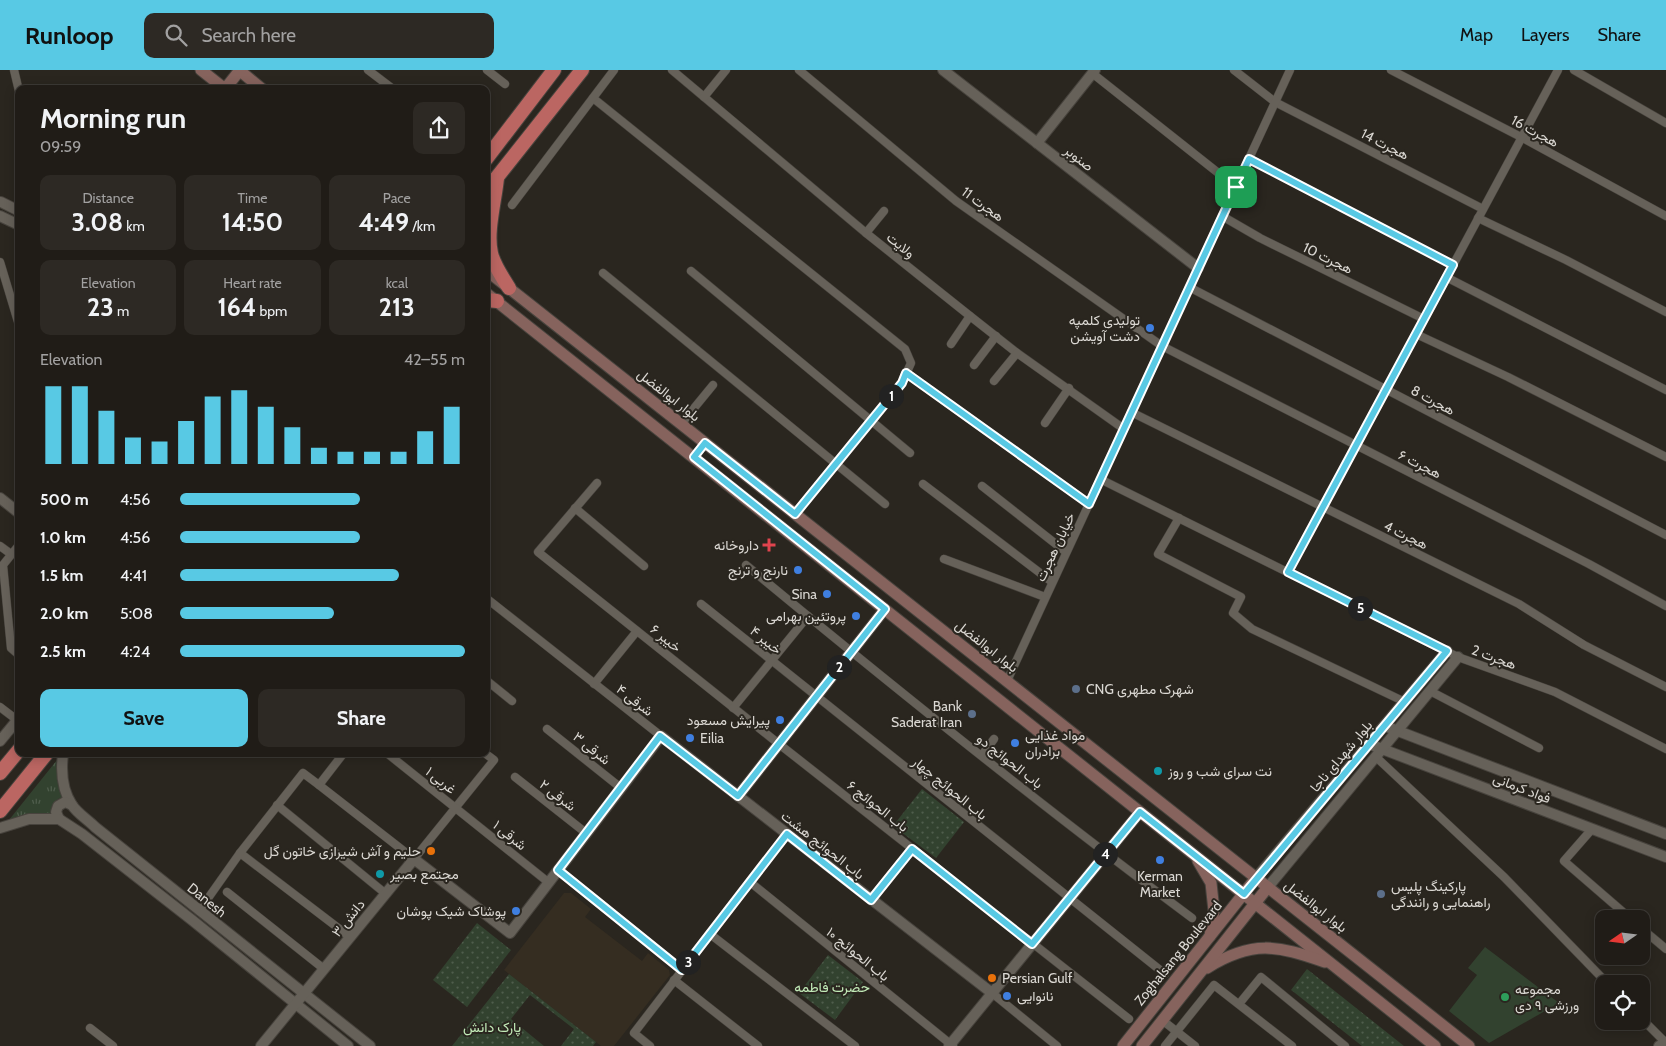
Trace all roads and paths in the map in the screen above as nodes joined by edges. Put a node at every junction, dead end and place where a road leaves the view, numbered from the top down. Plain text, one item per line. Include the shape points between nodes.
1 (14, 70) edge
2 (201, 70) edge
3 (240, 70) edge
4 (368, 70) edge
5 (487, 70) edge
6 (554, 70) edge
7 (582, 70) edge
8 (614, 70) edge
9 (672, 70) edge
10 (726, 70) edge
11 (799, 70) edge
12 (943, 70) edge
13 (1234, 70) edge
14 (1290, 70) edge
15 (1391, 70) edge
16 (1574, 70) edge
17 (1093, 71) edge
18 (1554, 71) edge
19 (505, 84) dead end
20 (18, 85) edge
21 (220, 85) edge
22 (228, 85) edge
23 (257, 85) edge
24 (387, 85) edge
25 (704, 97) junction
26 (593, 98) junction
27 (1275, 102) junction
28 (1666, 124) edge
29 (1522, 137) junction
30 (1037, 142) junction
31 (490, 155) edge
32 (1249, 159) junction
33 (498, 176) junction
34 (490, 186) edge
35 (1236, 187) junction
36 (0, 201) edge
37 (512, 205) dead end
38 (0, 209) edge
39 (15, 209) edge
40 (1483, 209) junction
41 (884, 211) dead end
42 (0, 216) edge
43 (1222, 216) junction
44 (1666, 216) edge
45 (1478, 218) junction
46 (15, 223) edge
47 (866, 233) junction
48 (0, 262) edge
49 (1453, 265) junction
50 (1198, 268) junction
51 (691, 271) dead end
52 (490, 273) edge
53 (602, 274) dead end
54 (1446, 277) junction
55 (1189, 287) junction
56 (509, 288) junction
57 (490, 298) edge
58 (15, 312) edge
59 (1666, 312) edge
60 (970, 316) junction
61 (1424, 320) junction
62 (1416, 334) junction
63 (996, 336) junction
64 (951, 344) dead end
65 (1162, 346) junction
66 (1017, 352) junction
67 (974, 364) dead end
68 (906, 373) junction
69 (994, 381) dead end
70 (713, 385) dead end
71 (1069, 388) junction
72 (1386, 389) junction
73 (1666, 390) edge
74 (1131, 412) junction
75 (871, 420) junction
76 (1045, 422) dead end
77 (681, 424) junction
78 (1124, 428) junction
79 (705, 443) junction
80 (1356, 446) junction
81 (910, 453) dead end
82 (694, 457) junction
83 (1666, 458) edge
84 (836, 462) junction
85 (1100, 478) junction
86 (597, 483) dead end
87 (923, 484) dead end
88 (982, 486) dead end
89 (1, 497) edge
90 (885, 504) dead end
91 (1089, 504) junction
92 (575, 508) junction
93 (1323, 508) junction
94 (15, 509) edge
95 (795, 514) junction
96 (1179, 518) junction
97 (1666, 535) edge
98 (0, 546) edge
99 (15, 550) edge
100 (1066, 552) junction
101 (11, 554) junction
102 (944, 559) dead end
103 (746, 565) dead end
104 (644, 566) dead end
105 (1288, 572) junction
106 (1052, 582) junction
107 (1045, 597) junction
108 (490, 601) edge
109 (701, 604) dead end
110 (1666, 606) edge
111 (885, 609) junction
112 (808, 616) junction
113 (637, 631) junction
114 (1447, 651) junction
115 (15, 652) edge
116 (851, 652) junction
117 (1458, 657) junction
118 (772, 661) junction
119 (1006, 681) junction
120 (490, 683) edge
121 (594, 684) junction
122 (1666, 687) edge
123 (1430, 691) junction
124 (816, 697) junction
125 (512, 701) dead end
126 (1405, 702) junction
127 (0, 707) edge
128 (733, 708) junction
129 (15, 717) edge
130 (15, 723) edge
131 (1385, 726) junction
132 (547, 728) dead end
133 (1398, 730) junction
134 (660, 736) junction
135 (994, 739) dead end
136 (0, 742) edge
137 (779, 744) junction
138 (1369, 744) junction
139 (1539, 748) dead end
140 (1666, 749) edge
141 (1379, 753) junction
142 (15, 755) edge
143 (982, 755) junction
144 (44, 757) edge
145 (63, 757) edge
146 (341, 757) edge
147 (392, 757) edge
148 (490, 757) edge
149 (0, 773) edge
150 (515, 777) dead end
151 (319, 785) junction
152 (621, 788) junction
153 (738, 796) junction
154 (72, 805) junction
155 (277, 805) junction
156 (456, 808) junction
157 (0, 811) edge
158 (1140, 812) junction
159 (59, 819) junction
160 (0, 828) edge
161 (1592, 828) junction
162 (586, 833) junction
163 (787, 834) junction
164 (1666, 834) edge
165 (912, 849) junction
166 (240, 853) junction
167 (1106, 853) junction
168 (1194, 855) junction
169 (1666, 857) edge
170 (414, 859) junction
171 (558, 870) junction
172 (1256, 878) junction
173 (548, 882) junction
174 (750, 882) junction
175 (1268, 887) junction
176 (227, 892) dead end
177 (386, 894) junction
178 (1244, 894) junction
179 (1069, 899) junction
180 (871, 900) junction
181 (1255, 903) junction
182 (1621, 910) edge
183 (199, 911) junction
184 (1192, 918) dead end
185 (710, 934) junction
186 (1210, 936) junction
187 (1650, 936) edge
188 (350, 937) junction
189 (1032, 944) junction
190 (1666, 949) edge
191 (1334, 965) junction
192 (324, 969) junction
193 (682, 970) junction
194 (1199, 973) junction
195 (1164, 974) dead end
196 (1599, 975) edge
197 (674, 980) junction
198 (992, 993) junction
199 (304, 994) junction
200 (295, 1004) junction
201 (1239, 1004) junction
202 (1129, 1019) dead end
203 (1162, 1020) junction
204 (90, 1028) dead end
205 (1650, 1028) edge
206 (1177, 1031) junction
207 (1283, 1038) junction
208 (1663, 1043) edge
209 (951, 1045) edge
210 (113, 1046) edge
211 (261, 1046) edge
212 (348, 1046) edge
213 (370, 1046) edge
214 (650, 1046) edge
215 (758, 1046) edge
216 (855, 1046) edge
217 (1057, 1046) edge
218 (1123, 1046) edge
219 (1142, 1046) edge
220 (1165, 1046) edge
221 (1196, 1046) edge
222 (1277, 1046) edge
223 (1292, 1046) edge
224 (1346, 1046) edge
225 (1435, 1046) edge
226 (1469, 1046) edge

1 - 20 street
2 - 21 main road
3 - 22 main road
3 - 23 main road
4 - 24 street
5 - 19 street
6 - 31 highway
7 - 33 highway
8 - 26 street
9 - 25 street, ولایت
10 - 25 street
11 - 65 street, هجرت 11 via 956,201
12 - 30 street, صنوبر
13 - 27 street, هجرت 14
14 - 27 street, خیابان هجرت
15 - 29 street, هجرت 16
16 - 28 street
17 - 30 street
17 - 35 street
18 - 29 street
25 - 47 street, ولایت
26 - 37 street
26 - 68 street via 905,349 911,363
27 - 32 street, خیابان هجرت
27 - 40 street, هجرت 14
29 - 40 street
29 - 44 street, هجرت 16
30 - 50 street, صنوبر
32 - 35 street, خیابان هجرت
32 - 49 street
33 - 34 highway
33 - 56 highway via 491,252
35 - 43 street, خیابان هجرت
36 - 38 street
36 - 39 street
40 - 45 street
41 - 47 street
42 - 46 street
43 - 50 street, خیابان هجرت
43 - 61 street, هجرت 10
45 - 49 street
45 - 59 street
47 - 60 street, ولایت
48 - 58 street
49 - 54 street
50 - 55 street, خیابان هجرت
51 - 75 street
52 - 56 main road, بلوار ابوالفضل
53 - 84 street
54 - 61 street
54 - 73 street
55 - 65 street, خیابان هجرت
55 - 72 street, هجرت 8
56 - 77 main road, بلوار ابوالفضل
57 - 82 main road
60 - 63 street, ولایت
60 - 64 street
61 - 62 street
62 - 72 street
62 - 83 street
63 - 66 street, ولایت
63 - 67 street
65 - 74 street, خیابان هجرت
65 - 80 street, هجرت ۶
66 - 69 street
66 - 71 street, ولایت
68 - 75 street via 902,383
68 - 91 street
70 - 77 street
71 - 76 street
71 - 78 street, ولایت
72 - 80 street
72 - 97 street, هجرت 8
74 - 78 street, خیابان هجرت
74 - 93 street, هجرت 4
75 - 81 street
75 - 84 street
77 - 79 main road, بلوار ابوالفضل
78 - 85 street, خیابان هجرت
79 - 82 main road
79 - 95 main road, بلوار ابوالفضل
80 - 93 street
80 - 110 street, هجرت ۶
82 - 111 main road
84 - 90 street
84 - 95 street
85 - 91 street, خیابان هجرت
85 - 96 street, هجرت 2
86 - 92 street
87 - 106 street
88 - 100 street
89 - 94 street
91 - 100 street, خیابان هجرت
92 - 104 street
92 - 113 street, خیبر ۶ via 538,552
93 - 105 street
93 - 122 street, هجرت 4 via 1519,604 1584,645
95 - 119 main road, بلوار ابوالفضل
96 - 105 street, هجرت 2
96 - 126 street via 1158,554 1241,597 1233,613 1252,629
98 - 101 street
99 - 101 street
100 - 106 street, خیابان هجرت
101 - 115 street via 3,565 11,648
102 - 107 street
103 - 112 street, باب الحوائج دو
105 - 114 street, هجرت 2
106 - 107 street, خیابان هجرت
107 - 119 street, خیابان هجرت
108 - 121 street, ۴ شرقی
109 - 118 street, خیبر ۴
111 - 116 street
111 - 158 main road
112 - 116 street, باب الحوائج دو
112 - 118 street
113 - 121 street
113 - 128 street, خیبر ۶
114 - 117 street, هجرت 2
114 - 126 street, بلوار شهدای ناجا
116 - 124 street
116 - 143 street, باب الحوائج دو
117 - 123 street, بلوار شهدای ناجا
117 - 140 street, هجرت 2 via 1555,692
118 - 124 street, خیبر ۴
118 - 128 street
119 - 172 main road, بلوار ابوالفضل
120 - 125 street
121 - 134 street, ۴ شرقی
123 - 133 street, بلوار شهدای ناجا
123 - 139 street
124 - 137 street
124 - 179 street, باب الحوائج چهار
126 - 131 street, بلوار شهدای ناجا
127 - 129 street
128 - 137 street, خیبر ۶
130 - 136 street
131 - 133 street, فواد کرمانی
131 - 138 street, بلوار شهدای ناجا
132 - 152 street, ۳ شرقی
133 - 141 street, بلوار شهدای ناجا
133 - 164 street, فواد کرمانی
134 - 152 street
134 - 153 street, باب الحوائج هشت
135 - 143 street
137 - 153 street
137 - 165 street, باب الحوائج ۶
138 - 141 street, فواد کرمانی
138 - 172 street, بلوار شهدای ناجا
141 - 161 street, فواد کرمانی
141 - 175 street, بلوار شهدای ناجا
141 - 196 street
142 - 149 highway
143 - 167 street, باب الحوائج دو
144 - 157 highway
145 - 154 street, Danesh via 65,788
146 - 151 street
147 - 156 street, ۱ غربی
148 - 156 street via 494,760
150 - 162 street, ۲ شرقی
151 - 155 street via 303,773
151 - 170 street
152 - 162 street
153 - 163 street, باب الحوائج هشت
154 - 159 street via 65,802 58,806
154 - 183 street, Danesh
155 - 166 street
155 - 177 street
156 - 170 street
156 - 173 street, ۱ شرقی
158 - 167 street
158 - 168 main road
159 - 160 street via 29,819
159 - 200 street, Danesh via 192,920
161 - 169 street, فواد کرمانی
161 - 182 street via 1564,861
162 - 171 street
163 - 174 street
163 - 180 street, باب الحوائج هشت
165 - 180 street
165 - 189 street, باب الحوائج ۶
166 - 183 street
166 - 188 street
167 - 179 street
167 - 184 street, باب الحوائج دو
168 - 178 main road
168 - 186 main road via 1211,883 1214,911
170 - 173 street via 510,933
170 - 177 street, دانش ۳
171 - 173 street
171 - 193 street
172 - 175 main road, بلوار ابوالفضل
172 - 178 main road, Zoghalsang Boulevard
174 - 185 street
174 - 209 street, باب الحوائج ۱۰
175 - 181 main road, Zoghalsang Boulevard
175 - 226 main road, بلوار ابوالفضل
176 - 192 street
177 - 188 street, دانش ۳
178 - 181 main road
178 - 186 main road, Zoghalsang Boulevard
179 - 189 street
179 - 195 street, باب الحوائج چهار
180 - 198 street, باب الحوائج هشت
181 - 191 main road
181 - 194 main road, Zoghalsang Boulevard
183 - 199 street, Danesh
185 - 193 street
185 - 216 street
186 - 218 main road, Zoghalsang Boulevard
187 - 190 street
188 - 192 street, دانش ۳
189 - 198 street
189 - 202 street, باب الحوائج ۶
191 - 194 main road via 1293,951 1269,948 1240,951
191 - 225 main road
192 - 199 street, دانش ۳
193 - 197 street
194 - 203 main road, Zoghalsang Boulevard
197 - 214 street via 634,1033
197 - 215 street
198 - 209 street
198 - 217 street
199 - 200 street, دانش ۳
199 - 213 street, Danesh
200 - 211 street, دانش ۳
200 - 212 street, Danesh
201 - 206 street via 1214,985
201 - 207 street
201 - 224 street via 1261,977
203 - 206 street
203 - 219 main road, Zoghalsang Boulevard
204 - 210 street
205 - 208 street
206 - 220 street
206 - 221 street
207 - 222 street
207 - 223 street

